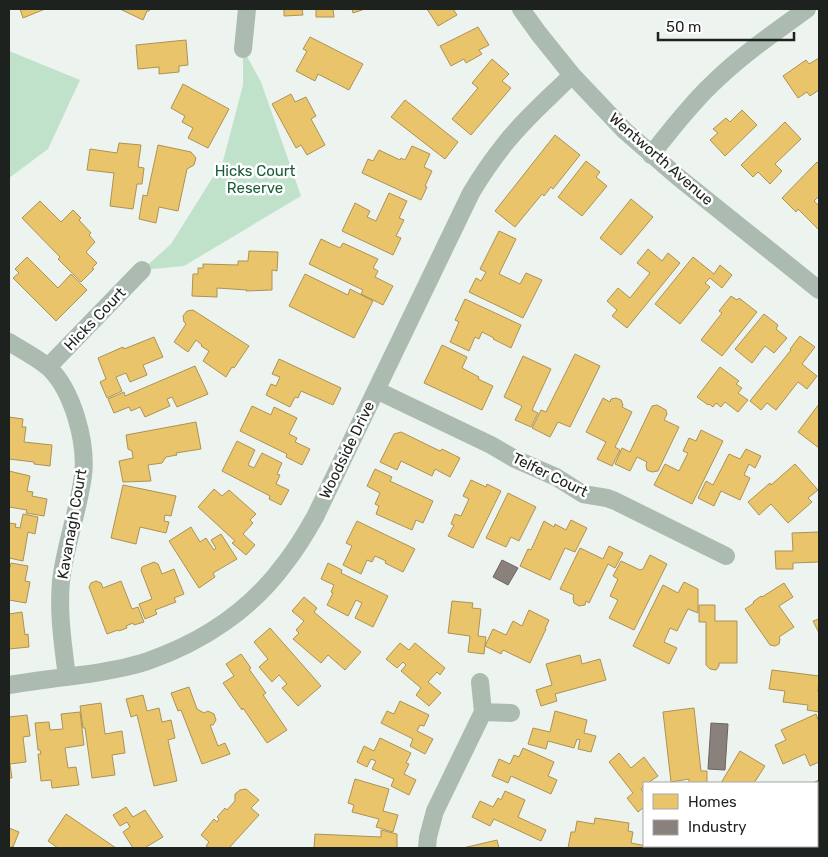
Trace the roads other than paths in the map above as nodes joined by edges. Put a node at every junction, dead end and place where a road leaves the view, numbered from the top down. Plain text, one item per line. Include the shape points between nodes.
1 (247, 9) edge
2 (521, 9) edge
3 (807, 9) edge
4 (243, 49) dead end
5 (572, 75) junction
6 (651, 154) junction
7 (142, 270) dead end
8 (819, 290) edge
9 (9, 342) edge
10 (48, 367) junction
11 (376, 390) junction
12 (726, 556) dead end
13 (67, 677) junction
14 (480, 682) dead end
15 (9, 684) edge
16 (483, 712) junction
17 (511, 713) dead end
18 (427, 848) edge

1 - 4 street
2 - 5 street, Wentworth Avenue
3 - 6 street via 746,54 711,85
5 - 6 street, Wentworth Avenue
5 - 11 street, Woodside Drive via 520,126 479,179
6 - 8 street, Wentworth Avenue
7 - 10 street, Hicks Court
9 - 10 street, Kavanagh Court
10 - 13 street, Kavanagh Court via 71,403 84,456 60,595
11 - 12 street, Telfer Court via 556,477 583,494 615,501
11 - 13 street, Woodside Drive via 300,543 270,583 239,612 206,635 147,661
13 - 15 street, Woodside Drive
14 - 16 street
16 - 17 street
16 - 18 street via 435,811

